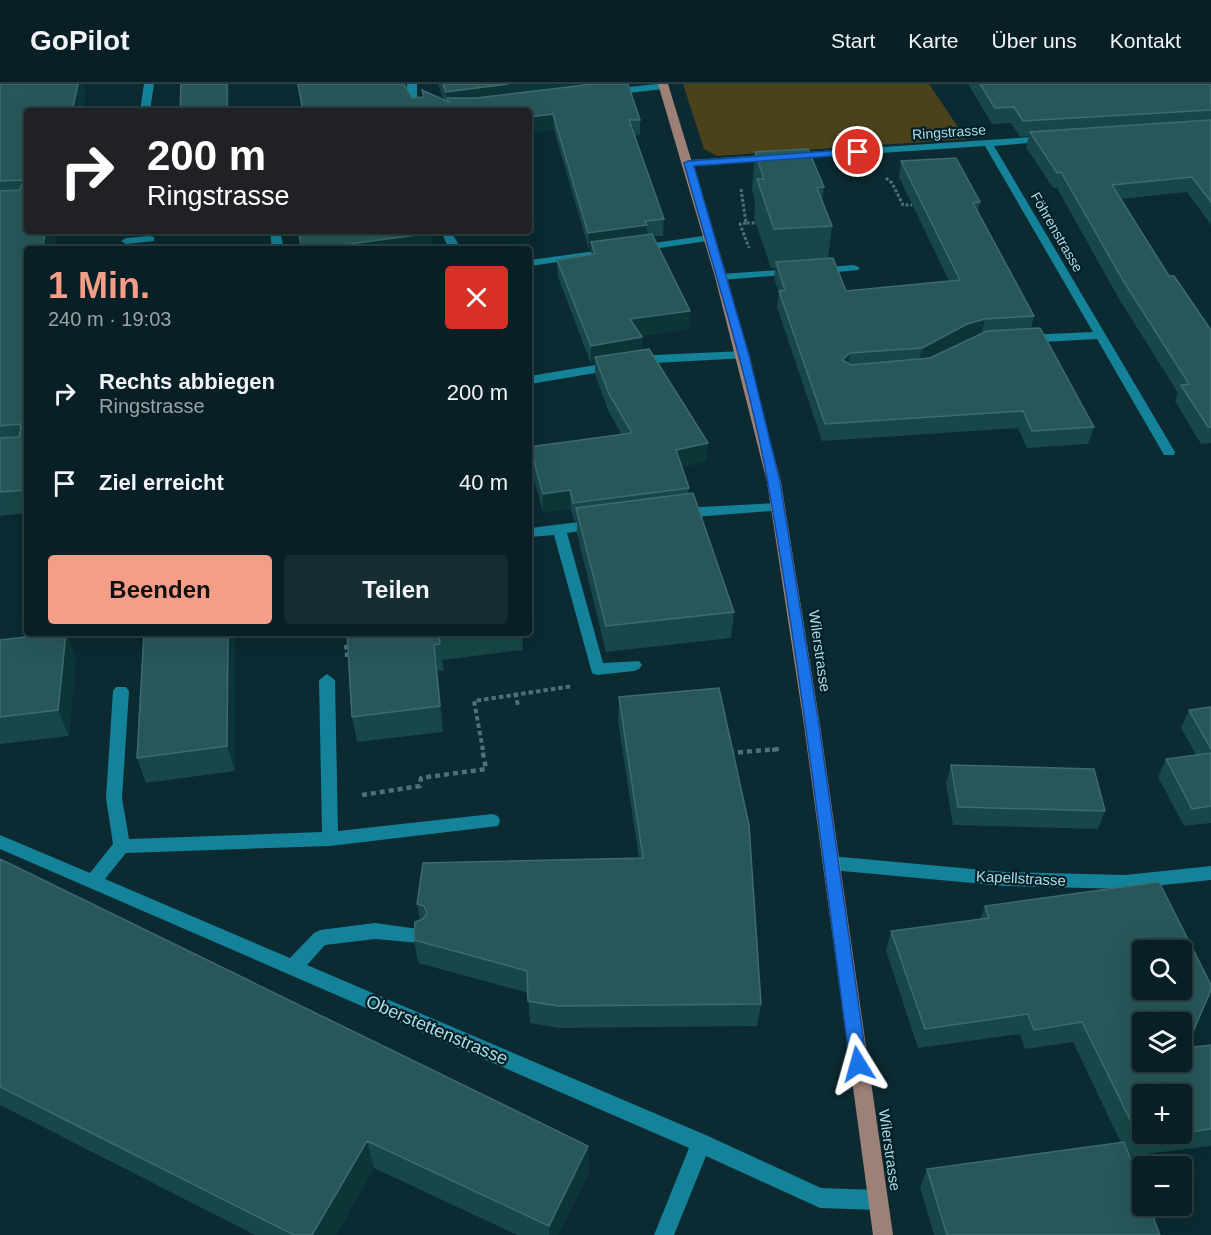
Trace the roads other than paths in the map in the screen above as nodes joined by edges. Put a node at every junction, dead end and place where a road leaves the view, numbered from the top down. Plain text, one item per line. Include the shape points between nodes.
1 (149, 84) edge
2 (412, 84) edge
3 (664, 85) edge
4 (600, 93) edge
5 (145, 108) edge
6 (418, 108) edge
7 (1056, 138) edge
8 (988, 143) junction
9 (688, 163) junction
10 (710, 238) junction
11 (150, 239) dead end
12 (126, 240) edge
13 (532, 263) edge
14 (854, 268) dead end
15 (721, 277) junction
16 (1100, 335) junction
17 (1012, 340) edge
18 (743, 355) junction
19 (532, 380) edge
20 (1169, 452) dead end
21 (778, 507) junction
22 (665, 515) edge
23 (610, 523) edge
24 (560, 530) junction
25 (532, 533) edge
26 (634, 665) dead end
27 (327, 681) dead end
28 (121, 691) dead end
29 (492, 821) dead end
30 (330, 839) junction
31 (0, 843) edge
32 (122, 846) junction
33 (831, 863) junction
34 (1211, 873) edge
35 (93, 882) junction
36 (420, 934) edge
37 (293, 968) junction
38 (702, 1143) junction
39 (877, 1200) junction
40 (664, 1235) edge
41 (883, 1235) edge

1 - 5 street
2 - 6 street
3 - 4 street
3 - 9 main road, Wilerstrasse
7 - 8 street, Ringstrasse
8 - 9 street, Ringstrasse
8 - 16 street, Föhrenstrasse
9 - 10 main road, Wilerstrasse
10 - 13 street
10 - 15 main road, Wilerstrasse
11 - 12 street
14 - 15 street
15 - 18 main road, Wilerstrasse
16 - 17 street
16 - 20 street, Föhrenstrasse
18 - 19 street via 655,359
18 - 21 main road, Wilerstrasse
21 - 22 street
21 - 33 main road, Wilerstrasse
23 - 24 street
24 - 25 street
24 - 26 street via 597,669
27 - 30 street
28 - 32 street via 114,798
29 - 30 street
30 - 32 street
31 - 35 street, Oberstettenstrasse
32 - 35 street
33 - 34 street, Kapellstrasse via 1005,879 1125,882
33 - 39 main road, Wilerstrasse
35 - 37 street, Oberstettenstrasse
36 - 37 street via 375,931 320,938
37 - 38 street, Oberstettenstrasse
38 - 39 street, Oberstettenstrasse via 820,1198
38 - 40 street
39 - 41 main road, Wilerstrasse

